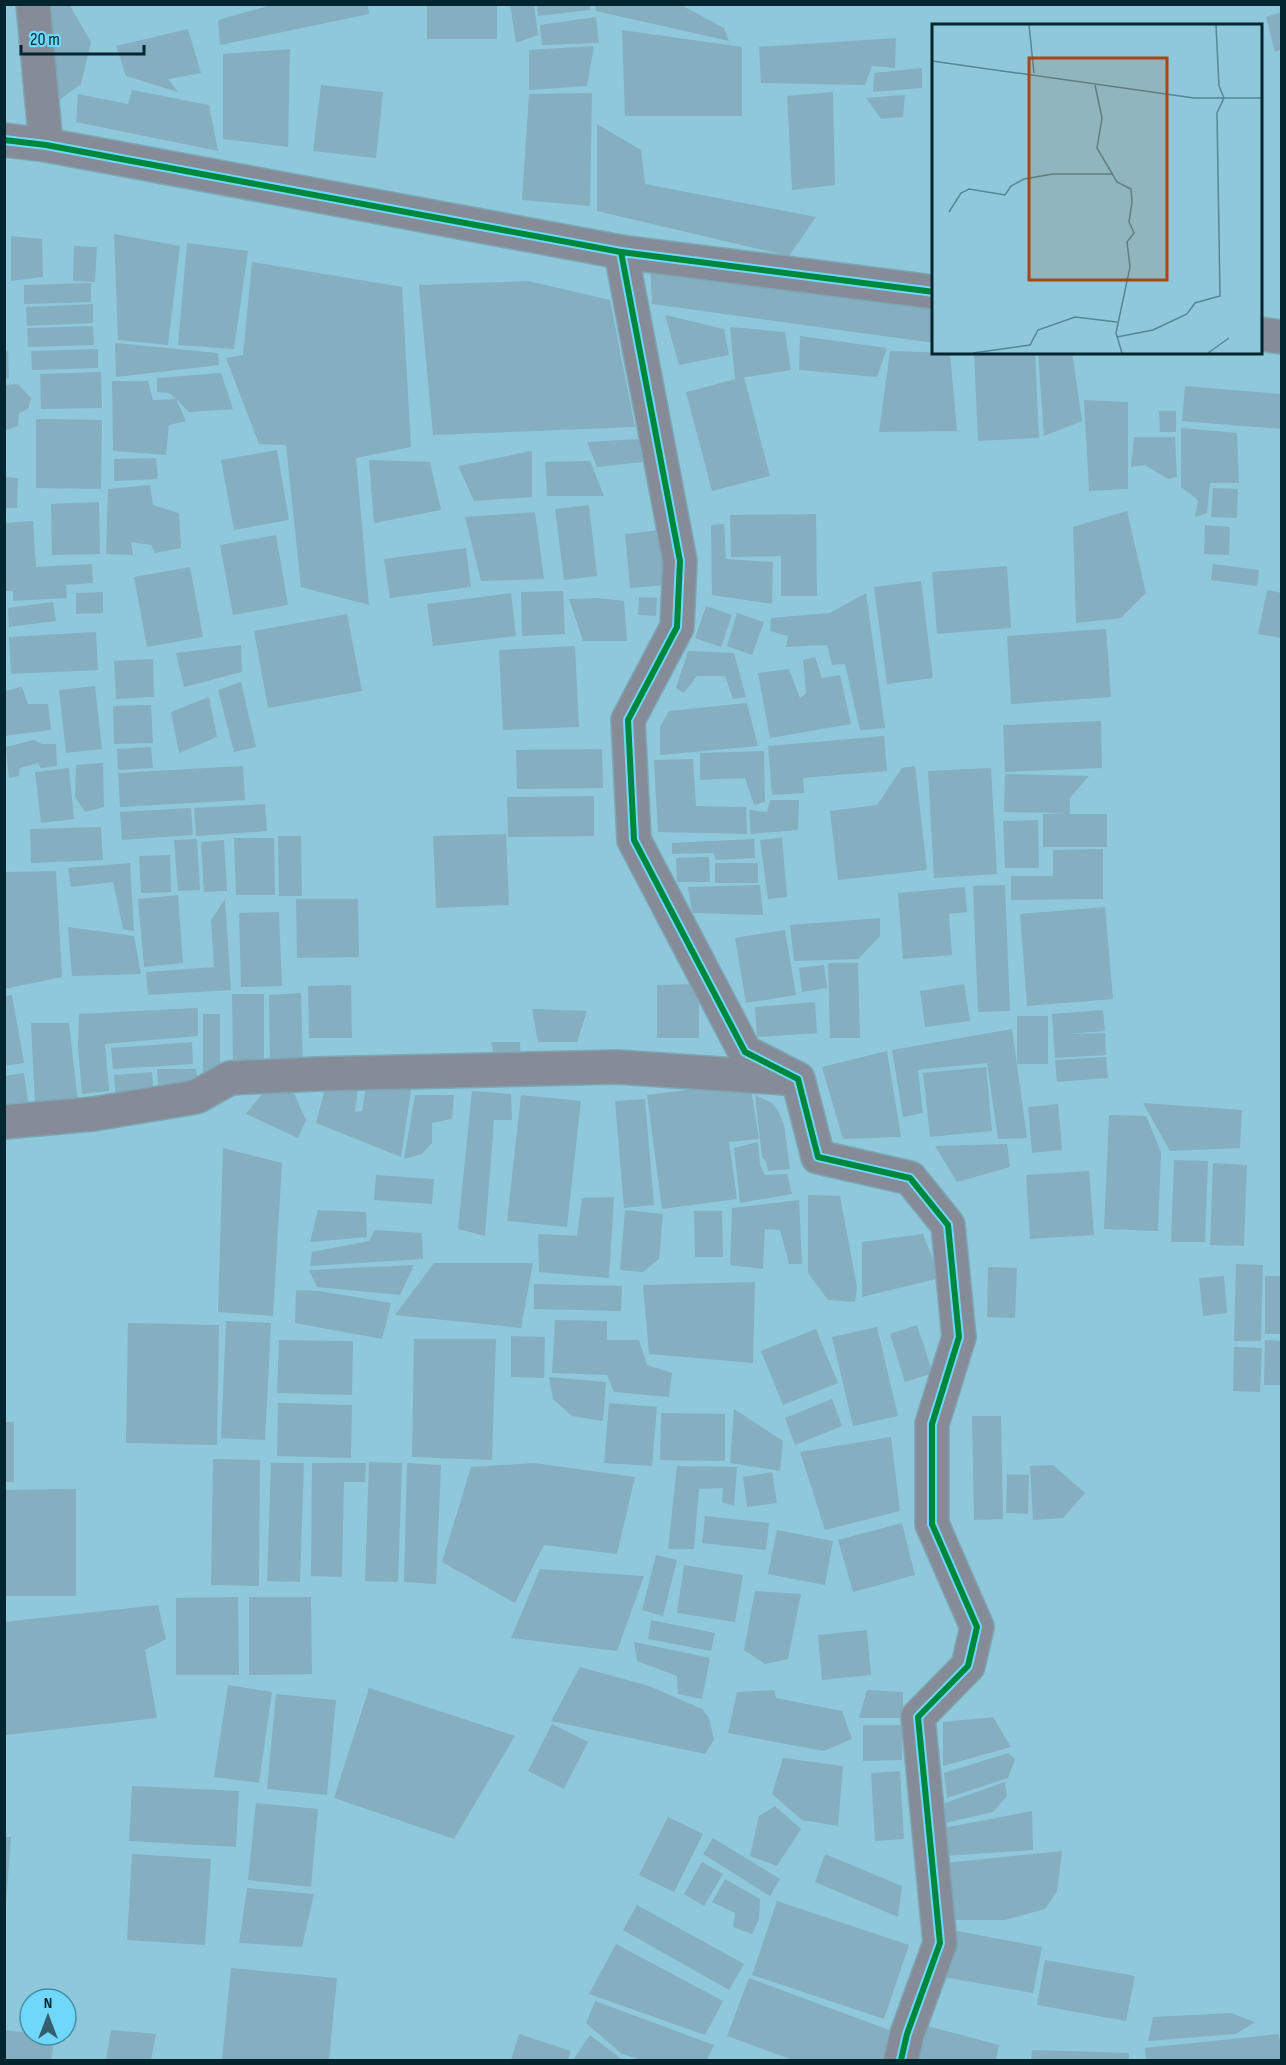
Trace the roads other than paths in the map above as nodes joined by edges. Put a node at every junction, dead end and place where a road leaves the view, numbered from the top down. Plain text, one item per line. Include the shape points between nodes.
1 (33, 4) edge
2 (4, 140) edge
3 (46, 145) junction
4 (621, 252) junction
5 (932, 292) edge
6 (1262, 334) edge
7 (1281, 337) edge
8 (798, 1079) junction
9 (4, 1122) edge
10 (901, 2061) edge

1 - 3 street
2 - 3 street
3 - 4 street
4 - 5 street
4 - 8 street via 680,561 677,627 628,720 634,840 745,1052
6 - 7 street
8 - 9 street via 617,1067 230,1078 196,1097 93,1114
8 - 10 street via 818,1156 910,1178 948,1224 959,1337 932,1424 932,1524 977,1627 968,1666 918,1717 940,1943

